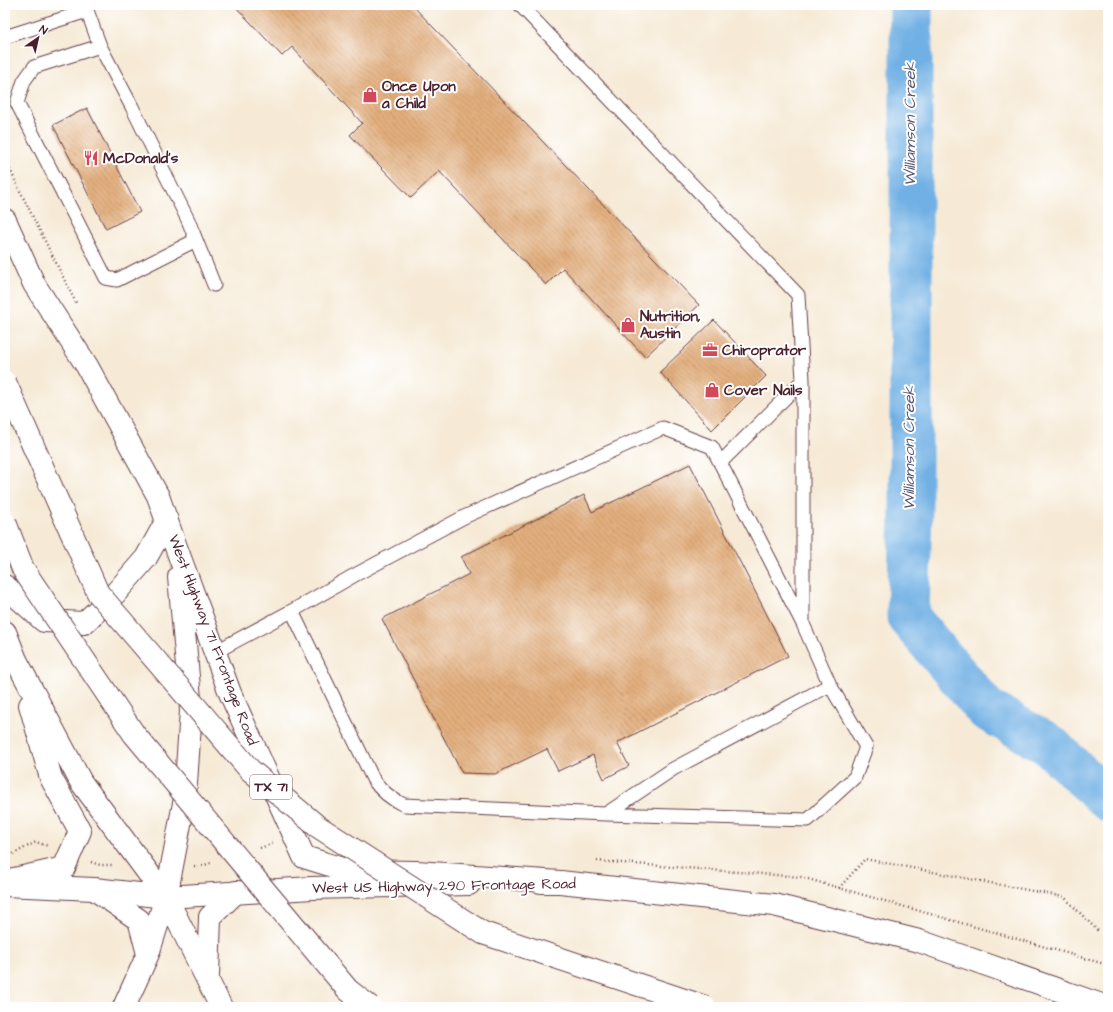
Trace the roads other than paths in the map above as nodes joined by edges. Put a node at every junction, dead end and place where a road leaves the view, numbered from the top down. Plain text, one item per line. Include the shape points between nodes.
1 (520, 5) edge
2 (86, 8) edge
3 (5, 37) edge
4 (100, 46) junction
5 (5, 211) edge
6 (5, 220) edge
7 (196, 240) junction
8 (5, 241) edge
9 (34, 284) junction
10 (214, 284) dead end
11 (803, 380) junction
12 (5, 382) edge
13 (720, 463) junction
14 (167, 520) junction
15 (5, 522) edge
16 (176, 547) junction
17 (5, 586) edge
18 (304, 605) junction
19 (803, 624) junction
20 (5, 632) edge
21 (215, 652) junction
22 (16, 660) junction
23 (830, 684) junction
24 (606, 814) junction
25 (5, 881) edge
26 (560, 882) junction
27 (5, 885) edge
28 (94, 889) junction
29 (236, 892) junction
30 (166, 897) junction
31 (148, 954) junction
32 (208, 979) junction
33 (1100, 1005) edge
34 (124, 1007) edge
35 (221, 1007) edge
36 (370, 1007) edge
37 (705, 1007) edge

1 - 11 lane via 798,295
2 - 3 lane
2 - 4 lane
4 - 7 lane
4 - 7 lane via 34,67 24,81 17,103 106,278 117,280
5 - 9 lane
6 - 9 main road, West Highway 71 Frontage Road
7 - 10 lane
8 - 9 main road
9 - 14 main road, West Highway 71 Frontage Road via 87,366 158,496
11 - 13 lane
11 - 19 lane
12 - 37 main road, TX 71, bridge via 98,593 250,770 317,826 483,933
13 - 18 lane via 712,447 663,428 464,517
13 - 19 lane
14 - 16 main road, West Highway 71 Frontage Road
14 - 17 main road via 146,558 114,596 84,623 44,621
15 - 36 main road, bridge via 23,569 134,734 348,990
16 - 21 main road, West Highway 71 Frontage Road
16 - 30 main road via 191,710 185,798
18 - 21 lane
18 - 24 lane via 292,611 373,779 392,800 404,805
19 - 23 lane
20 - 22 main road
21 - 26 main road, West Highway 71 Frontage Road via 230,693 304,857 349,871 416,872
22 - 25 main road via 52,778 80,831 64,868
22 - 30 main road via 81,782
23 - 24 lane via 673,769
23 - 24 lane via 866,747 855,777 808,820
26 - 29 main road, West US Highway 290 Frontage Road
26 - 33 main road, West US Highway 290 Frontage Road via 774,906 919,941
27 - 28 main road, West US Highway 290 Frontage Road
28 - 30 main road, West US Highway 290 Frontage Road
28 - 31 main road via 138,920
29 - 30 main road, West US Highway 290 Frontage Road
29 - 32 main road via 210,917
30 - 31 main road
30 - 32 main road
31 - 34 main road
32 - 35 main road

